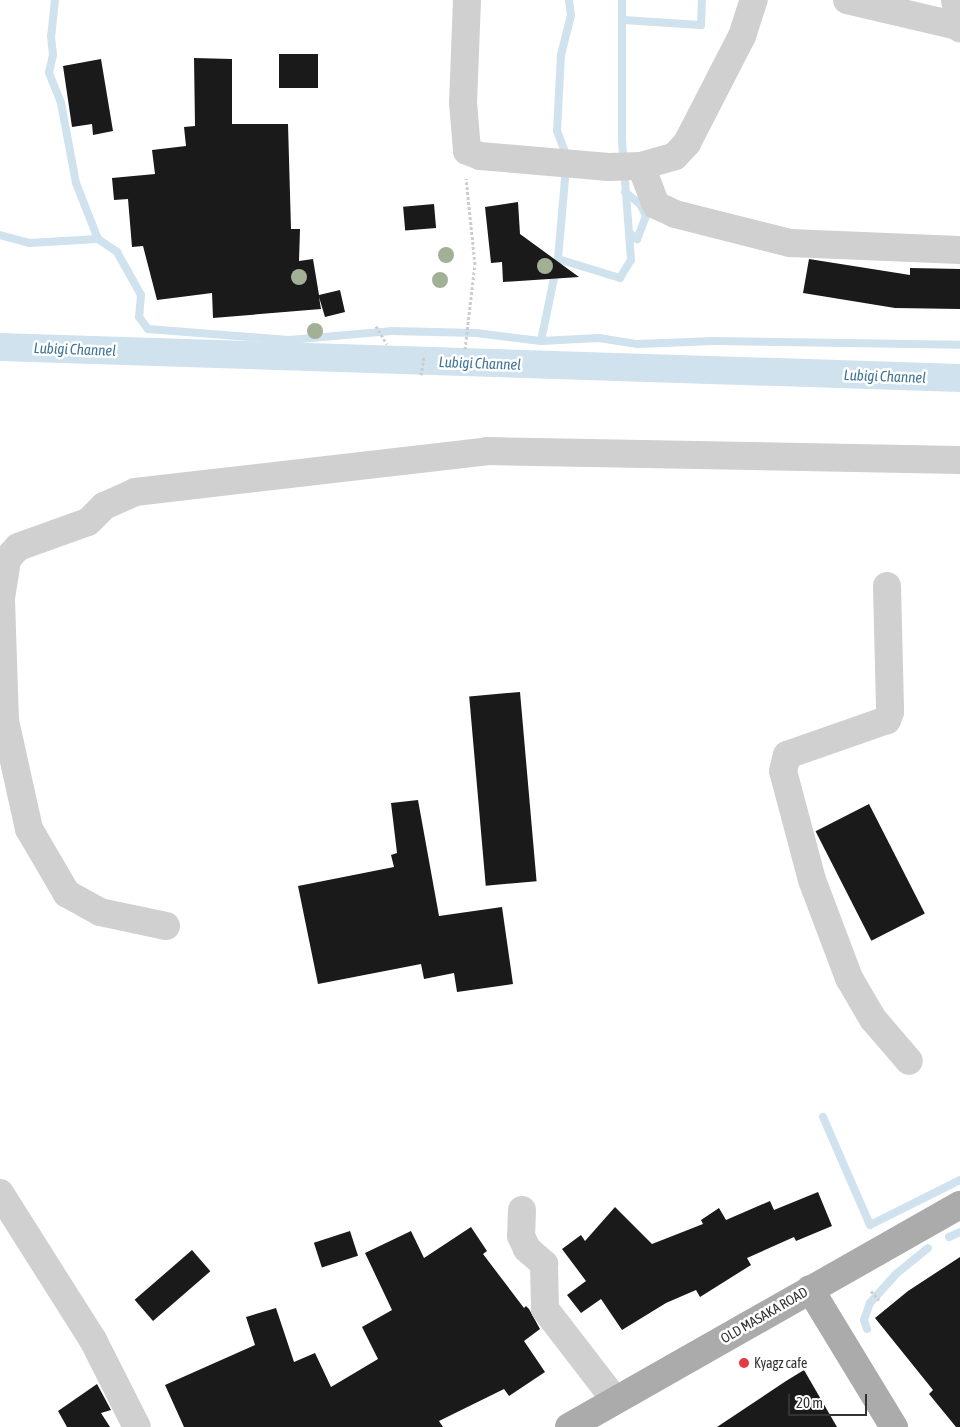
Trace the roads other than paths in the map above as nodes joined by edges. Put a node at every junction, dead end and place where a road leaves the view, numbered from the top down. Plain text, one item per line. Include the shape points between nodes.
1 (468, 0) edge
2 (754, 0) edge
3 (847, 0) edge
4 (958, 18) edge
5 (641, 166) junction
6 (960, 250) edge
7 (960, 460) edge
8 (887, 586) dead end
9 (166, 926) dead end
10 (909, 1061) dead end
11 (0, 1193) edge
12 (960, 1205) edge
13 (522, 1210) dead end
14 (810, 1289) junction
15 (615, 1400) junction
16 (137, 1427) edge
17 (569, 1427) edge
18 (894, 1427) edge

1 - 5 street via 463,102 465,148 480,156 609,167
2 - 5 street via 742,36 687,143 675,156
3 - 4 street
5 - 6 street via 656,205 675,214 790,243
7 - 9 street via 487,451 134,492 104,506 88,522 18,547 7,560 1,598 5,722 30,829 67,894 100,912
8 - 10 street via 890,712 887,720 787,756 783,771 812,880 849,978 873,1019
11 - 16 street via 93,1340
12 - 14 main road, OLD MASAKA ROAD
13 - 15 street via 521,1236 527,1249 544,1264 545,1309
14 - 15 main road, OLD MASAKA ROAD
14 - 18 main road
15 - 17 main road, OLD MASAKA ROAD

